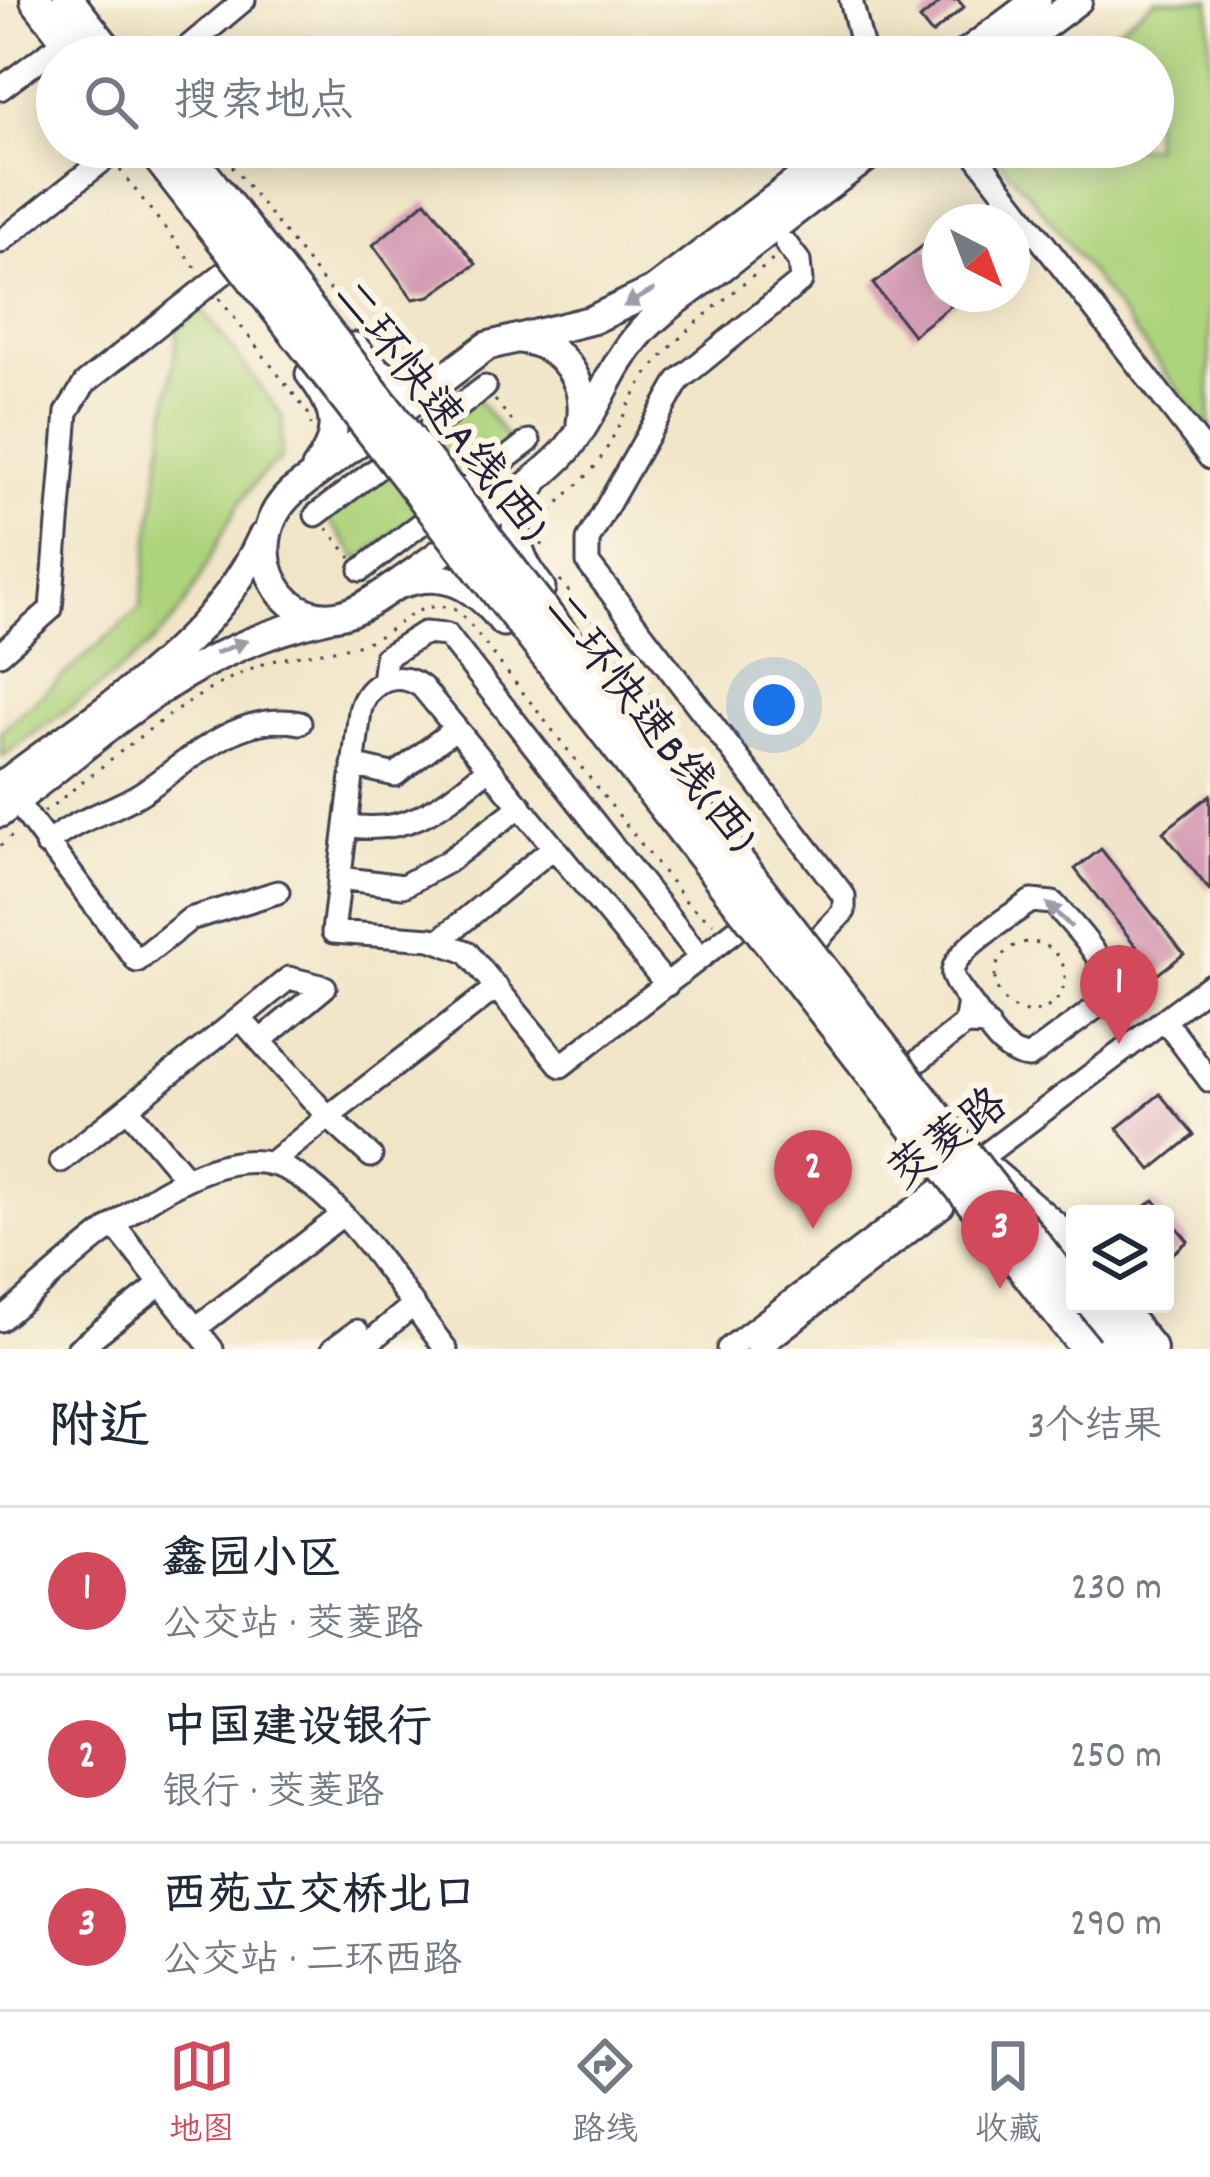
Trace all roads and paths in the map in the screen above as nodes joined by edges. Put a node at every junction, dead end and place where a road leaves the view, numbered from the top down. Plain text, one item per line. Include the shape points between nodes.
1 (20, 0) edge
2 (39, 0) edge
3 (65, 0) edge
4 (85, 0) edge
5 (244, 0) edge
6 (851, 0) edge
7 (1037, 0) edge
8 (1078, 0) edge
9 (55, 36) edge
10 (61, 36) edge
11 (93, 36) edge
12 (113, 36) edge
13 (201, 36) edge
14 (860, 36) edge
15 (989, 36) edge
16 (1030, 36) edge
17 (36, 72) edge
18 (0, 89) edge
19 (97, 168) edge
20 (124, 168) edge
21 (136, 168) edge
22 (166, 168) edge
23 (198, 168) edge
24 (215, 168) edge
25 (233, 168) edge
26 (814, 168) edge
27 (853, 168) edge
28 (985, 168) edge
29 (0, 242) edge
30 (785, 244) joint
31 (220, 278) junction
32 (323, 307) junction
33 (358, 327) dead end
34 (282, 338) junction
35 (502, 340) junction
36 (472, 355) junction
37 (485, 387) joint
38 (312, 433) dead end
39 (576, 438) junction
40 (529, 442) joint
41 (1210, 458) edge
42 (554, 463) junction
43 (292, 492) junction
44 (316, 515) joint
45 (271, 516) junction
46 (542, 549) dead end
47 (550, 566) dead end
48 (361, 570) joint
49 (374, 600) junction
50 (344, 614) junction
51 (379, 649) junction
52 (0, 654) edge
53 (598, 662) junction
54 (383, 682) junction
55 (558, 692) junction
56 (300, 723) dead end
57 (456, 728) junction
58 (685, 756) dead end
59 (353, 765) junction
60 (489, 768) junction
61 (8, 797) edge
62 (521, 806) junction
63 (346, 825) junction
64 (46, 845) junction
65 (0, 846) edge
66 (554, 847) junction
67 (340, 878) junction
68 (278, 892) dead end
69 (733, 930) junction
70 (439, 941) junction
71 (816, 941) junction
72 (700, 957) junction
73 (668, 985) junction
74 (1210, 985) edge
75 (497, 987) junction
76 (1002, 998) joint
77 (1210, 1001) edge
78 (241, 1018) junction
79 (976, 1025) junction
80 (1172, 1030) junction
81 (260, 1041) junction
82 (913, 1066) junction
83 (1210, 1082) edge
84 (128, 1108) junction
85 (328, 1117) junction
86 (933, 1134) dead end
87 (371, 1156) dead end
88 (61, 1161) dead end
89 (270, 1164) junction
90 (185, 1177) junction
91 (968, 1178) junction
92 (341, 1216) junction
93 (116, 1227) junction
94 (1041, 1230) junction
95 (1066, 1234) edge
96 (1066, 1251) edge
97 (1066, 1262) edge
98 (1066, 1282) edge
99 (161, 1284) junction
100 (412, 1306) junction
101 (1090, 1313) edge
102 (1106, 1313) edge
103 (1122, 1313) edge
104 (1139, 1313) edge
105 (0, 1320) edge
106 (196, 1328) junction
107 (368, 1347) edge
108 (78, 1349) edge
109 (212, 1349) edge
110 (333, 1349) edge
111 (446, 1349) edge
112 (728, 1349) edge
113 (757, 1349) edge
114 (1070, 1349) edge
115 (1086, 1349) edge
116 (1118, 1349) edge
117 (1135, 1349) edge
118 (1151, 1349) edge
119 (1167, 1349) edge

1 - 9 main road
2 - 10 highway
3 - 11 highway
4 - 12 main road
5 - 13 street
6 - 14 street
7 - 15 main road
8 - 16 main road
17 - 18 street
19 - 29 street
20 - 31 path via 125,180
21 - 31 main road
22 - 115 highway, 二环快速B线(西), bridge
23 - 98 highway, 二环快速A线(西), bridge
24 - 32 main road
25 - 33 path
26 -> 35 main road via 641,298 592,320
27 - 39 main road via 652,321 616,364
28 - 41 street
30 - 46 path via 657,363 600,460 543,522
30 - 71 street via 801,281 679,380 588,540 588,563 844,896 844,911
31 - 34 main road
31 - 38 path via 308,413
31 - 52 street via 85,383 68,412 52,609
32 - 34 main road via 326,327 314,341
32 - 36 main road via 368,364 395,382 425,381
34 - 43 main road via 335,419 322,461
35 - 36 main road
35 - 39 main road via 530,340 565,361 582,397
36 - 43 main road
37 - 40 path
37 - 44 street
39 - 42 main road
40 - 48 street
42 - 49 main road
42 - 53 main road via 522,500 517,546
43 - 45 main road
44 - 48 path
45 - 50 main road via 263,543 273,582 302,609
45 - 61 main road via 233,590 193,637
47 - 58 path
49 - 50 main road
49 - 55 main road via 425,578 465,585
61 -> 50 main road via 199,662 261,635
51 - 54 street
51 - 61 path via 304,652 231,677
51 - 69 path via 430,606 460,612 689,904
51 - 72 street via 424,633 457,643
53 - 55 main road via 584,653 565,656 554,671
53 - 71 main road
54 - 57 street via 409,677
54 - 59 street via 362,702
55 - 69 main road
56 - 64 street via 283,719 229,735
57 - 59 street via 395,775
57 - 60 street
59 - 63 street
60 - 62 street
60 - 63 street via 412,823 388,830
61 - 64 street
61 - 65 path
62 - 66 street
62 - 67 street via 403,886
63 - 67 street
64 - 68 street via 137,961 190,919
66 - 70 street
66 - 73 street
67 - 70 street via 333,932
69 - 72 street
69 - 91 main road
70 - 75 street via 467,952
71 - 82 main road
72 - 73 street
73 - 75 street via 562,1066
74 - 91 street, 茭菱路
75 - 85 street
76 - 76 path via 1031,1012 1054,1003 1065,980 1058,956 1038,943 1013,947 997,966
77 - 80 street, 茭菱路
78 - 81 street
78 - 81 street via 289,978 325,987
78 - 84 street
79 -> 79 street via 1008,1052 1029,1057 1106,1000 1104,968 1053,903 1031,901 958,956 953,977
79 - 82 street
80 - 83 street
80 - 91 street, 茭菱路
81 - 85 street
82 - 91 main road
84 - 88 street
84 - 90 street
85 - 87 street
85 - 89 street
86 - 91 main road
89 - 90 street via 236,1161
89 - 92 street via 316,1190
90 - 93 street
91 - 94 main road
91 - 95 street
91 - 112 street, 茭菱路
91 - 113 street, 茭菱路
91 - 114 main road via 1001,1261
92 - 100 street
92 - 106 street
93 - 99 street
93 - 105 street
94 - 96 highway
94 - 97 main road
99 - 106 street
99 - 108 street
100 - 107 street
100 - 111 street
101 - 116 highway
102 - 117 main road
103 - 118 highway
104 - 119 street
106 - 109 street
107 - 110 street via 356,1331

